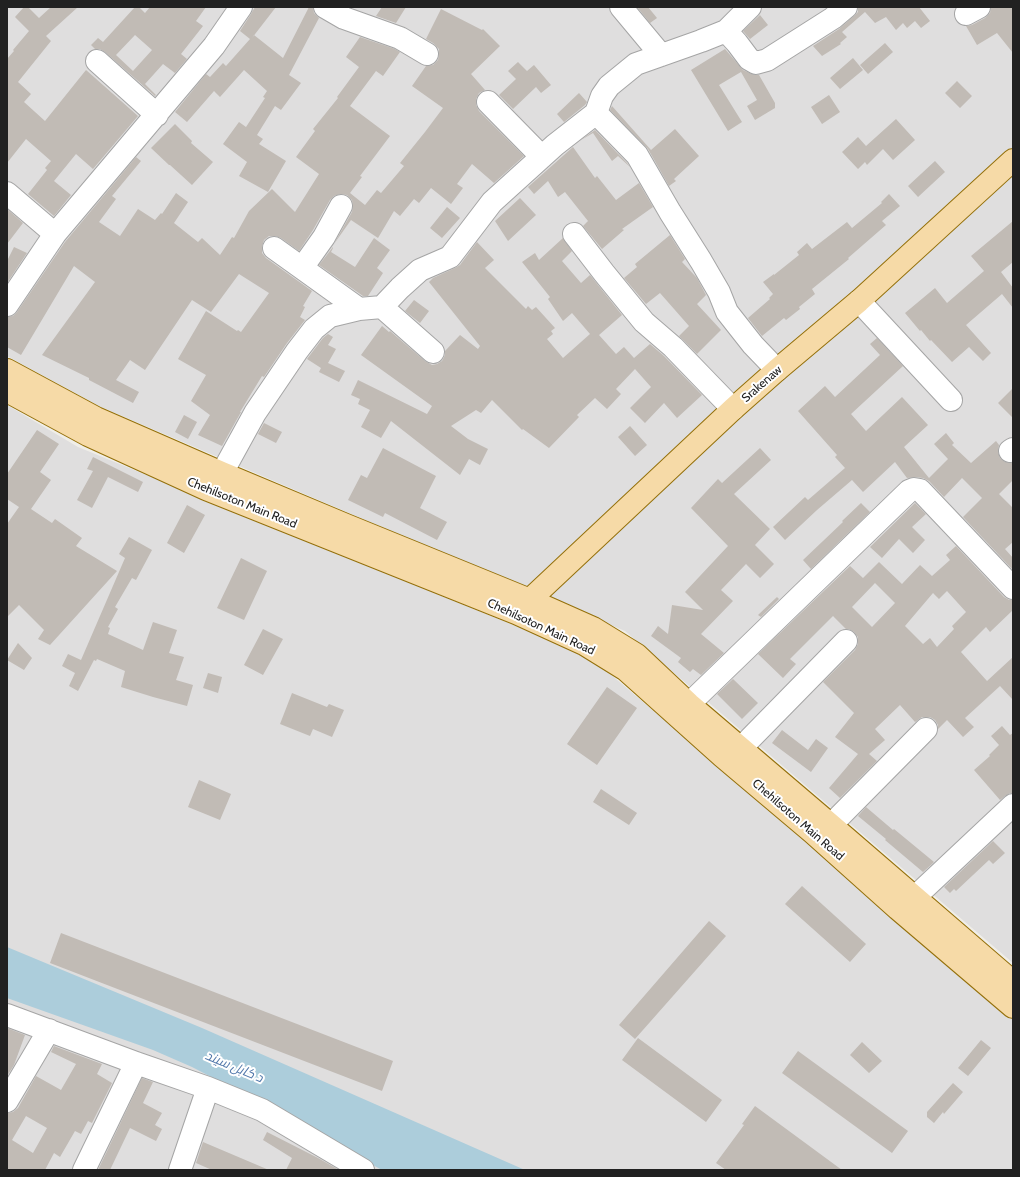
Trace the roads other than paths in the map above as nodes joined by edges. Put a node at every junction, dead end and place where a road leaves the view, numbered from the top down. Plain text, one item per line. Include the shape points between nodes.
1 (241, 7) edge
2 (325, 7) edge
3 (621, 7) edge
4 (750, 7) edge
5 (846, 7) edge
6 (726, 31) junction
7 (426, 54) dead end
8 (661, 55) junction
9 (97, 60) dead end
10 (488, 102) dead end
11 (596, 113) junction
12 (156, 115) junction
13 (542, 158) junction
14 (1013, 160) edge
15 (7, 193) edge
16 (341, 206) dead end
17 (55, 234) junction
18 (574, 234) dead end
19 (274, 248) dead end
20 (302, 268) junction
21 (10, 294) edge
22 (859, 302) junction
23 (382, 307) junction
24 (359, 309) junction
25 (433, 352) dead end
26 (7, 370) edge
27 (777, 370) junction
28 (7, 391) edge
29 (951, 400) dead end
30 (733, 409) junction
31 (222, 473) junction
32 (1013, 588) edge
33 (523, 606) junction
34 (846, 641) dead end
35 (689, 704) junction
36 (926, 729) dead end
37 (741, 748) junction
38 (1013, 804) edge
39 (831, 825) junction
40 (914, 897) junction
41 (1013, 982) edge
42 (1013, 1006) edge
43 (7, 1016) edge
44 (49, 1030) junction
45 (136, 1063) junction
46 (208, 1088) junction
47 (7, 1101) edge
48 (84, 1170) edge
49 (180, 1170) edge
50 (363, 1170) edge

1 - 12 street via 214,46
2 - 7 street via 344,18 400,38
3 - 8 street
4 - 6 street
5 - 6 street via 834,18 768,60 756,63 749,59
6 - 8 street
8 - 11 street via 636,64 609,86
9 - 12 street
10 - 13 street
11 - 13 street
11 - 27 street via 637,155 719,292 727,312
12 - 17 street
13 - 23 street via 492,202 450,257 420,270
14 - 22 main road, Srakenaw
15 - 17 street
16 - 20 street via 324,237
17 - 21 street
18 - 30 street via 644,322 673,347
19 - 20 street
20 - 24 street
22 - 27 main road, Srakenaw
22 - 29 street
23 - 24 street
23 - 25 street
24 - 31 street via 330,316 314,329 255,413
26 - 31 main road, Chehilsoton Main Road via 96,418
27 - 30 main road, Srakenaw
28 - 33 main road, Chehilsoton Main Road via 88,435 206,489
30 - 33 main road, Srakenaw
31 - 33 main road, Chehilsoton Main Road via 354,528
32 - 35 street via 920,490 914,489 909,491
33 - 35 main road, Chehilsoton Main Road via 593,628 637,656
33 - 42 main road, Chehilsoton Main Road via 626,670 722,756
34 - 37 street
35 - 37 main road, Chehilsoton Main Road
36 - 39 street
37 - 39 main road, Chehilsoton Main Road
38 - 40 street
39 - 40 main road, Chehilsoton Main Road
40 - 41 main road, Chehilsoton Main Road
43 - 44 street
44 - 45 street
44 - 47 street
45 - 46 street
45 - 48 street
46 - 49 street
46 - 50 street via 262,1110

